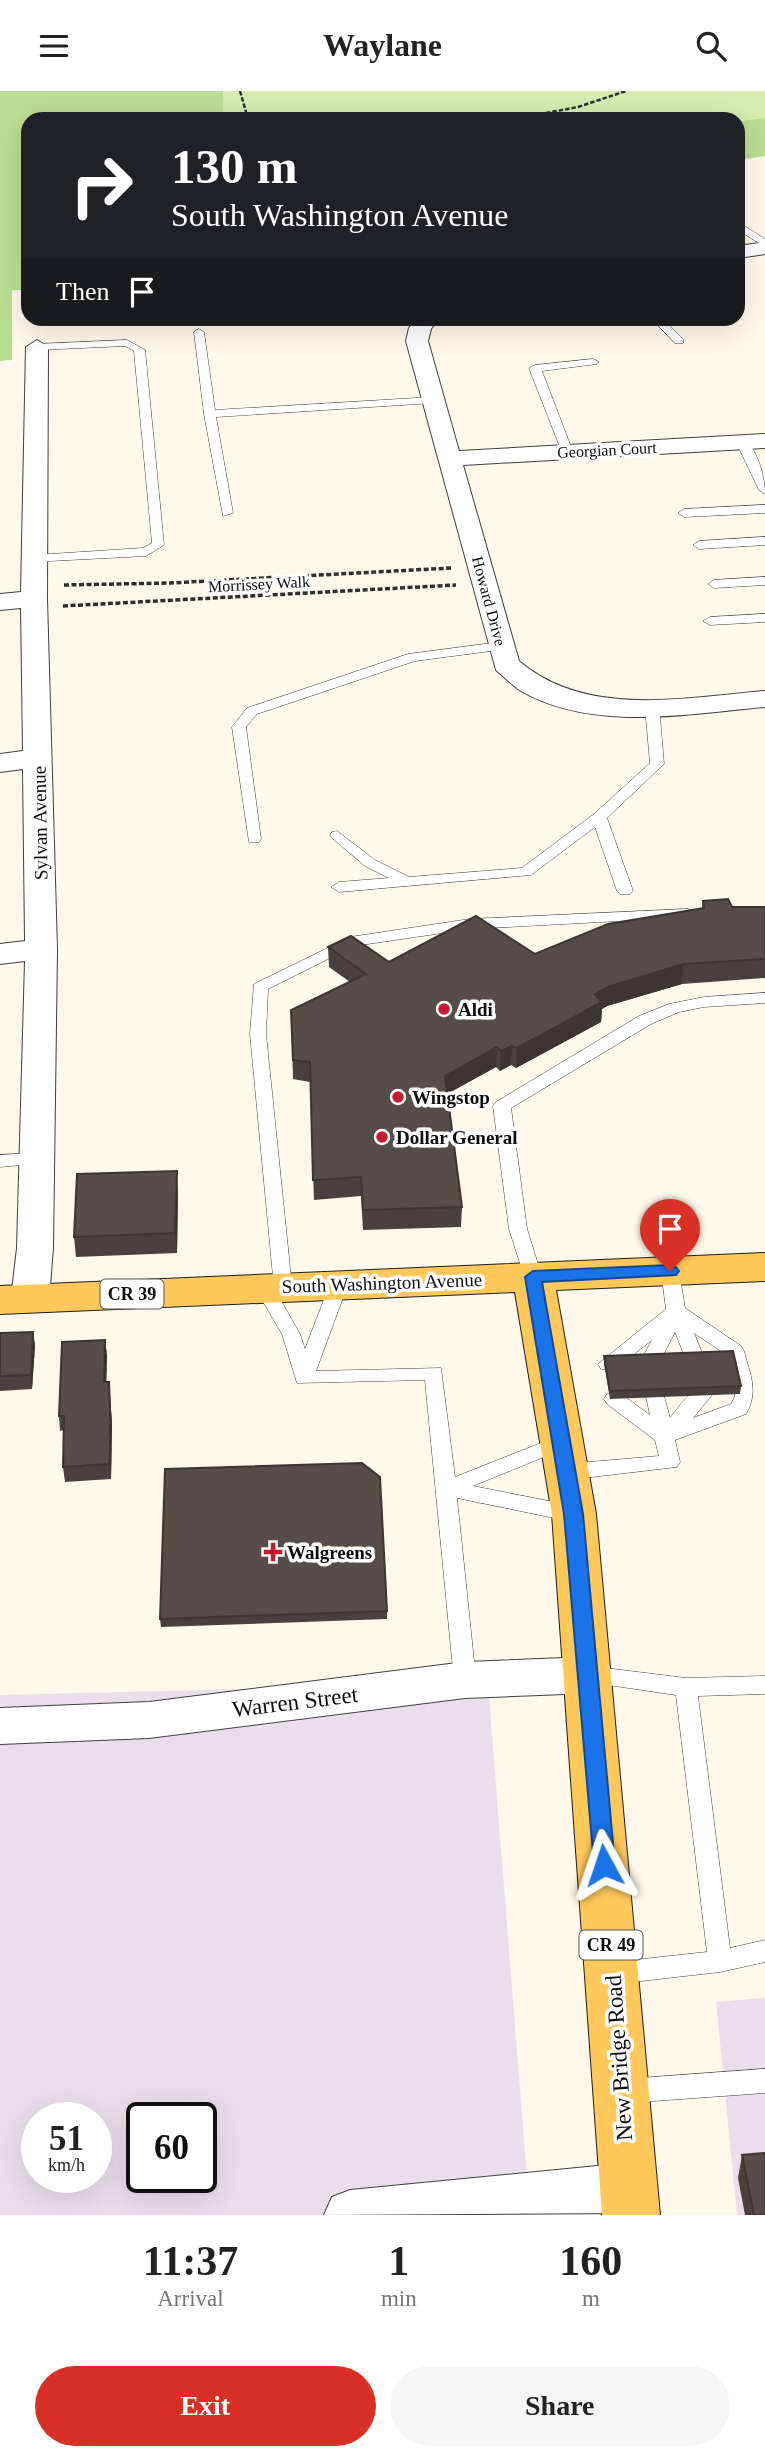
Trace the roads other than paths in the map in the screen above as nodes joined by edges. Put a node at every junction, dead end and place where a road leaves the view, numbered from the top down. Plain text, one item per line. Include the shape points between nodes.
1 (745, 230) edge
2 (765, 246) edge
3 (745, 250) edge
4 (424, 326) edge
5 (664, 326) edge
6 (199, 332) dead end
7 (679, 341) dead end
8 (37, 347) joint
9 (593, 362) dead end
10 (433, 400) junction
11 (210, 414) junction
12 (754, 441) edge
13 (567, 452) junction
14 (449, 459) junction
15 (765, 490) edge
16 (765, 509) edge
17 (228, 513) dead end
18 (684, 513) dead end
19 (765, 541) edge
20 (699, 545) dead end
21 (765, 581) edge
22 (714, 584) dead end
23 (34, 588) junction
24 (0, 602) edge
25 (765, 618) edge
26 (710, 621) dead end
27 (502, 646) junction
28 (765, 699) edge
29 (652, 706) junction
30 (39, 758) junction
31 (0, 762) edge
32 (599, 817) junction
33 (337, 835) dead end
34 (254, 839) dead end
35 (407, 882) junction
36 (339, 887) dead end
37 (625, 891) dead end
38 (711, 912) edge
39 (41, 949) junction
40 (0, 954) edge
41 (765, 998) edge
42 (37, 1159) junction
43 (0, 1161) edge
44 (765, 1267) edge
45 (670, 1271) junction
46 (533, 1277) junction
47 (339, 1284) junction
48 (273, 1288) junction
49 (15, 1300) edge
50 (676, 1311) junction
51 (695, 1360) edge
52 (650, 1362) edge
53 (608, 1364) edge
54 (304, 1378) junction
55 (702, 1395) edge
56 (656, 1397) edge
57 (614, 1399) edge
58 (664, 1436) junction
59 (567, 1476) junction
60 (447, 1488) junction
61 (589, 1675) junction
62 (465, 1681) junction
63 (765, 1685) edge
64 (686, 1687) junction
65 (0, 1726) edge
66 (765, 1951) edge
67 (720, 1961) junction
68 (613, 1973) junction
69 (765, 2081) edge
70 (622, 2091) junction
71 (629, 2202) edge
72 (350, 2215) edge

1 - 2 lane
2 - 3 street
4 - 10 street, Howard Drive via 417,341
5 - 7 lane
6 - 11 lane
8 - 23 street, Sylvan Avenue
8 - 23 lane via 127,343 139,350 158,545
9 - 13 lane via 535,369
10 - 11 lane
10 - 14 street, Howard Drive
11 - 17 lane
12 - 13 street, Georgian Court
12 - 15 lane
13 - 14 street, Georgian Court
14 - 27 street, Howard Drive
16 - 18 lane
19 - 20 lane
21 - 22 lane
23 - 24 street
23 - 30 street, Sylvan Avenue
25 - 26 lane
27 - 29 street, Howard Drive via 506,664 537,691 571,702
27 - 34 lane via 413,657 252,711 239,727
28 - 29 street, Howard Drive
29 - 32 lane via 657,765
30 - 31 street
30 - 39 street, Sylvan Avenue
32 - 35 lane via 526,872
32 - 37 lane
33 - 35 lane via 370,863
35 - 36 lane
38 - 48 lane via 470,924 350,941 260,987 258,1034
39 - 40 street
39 - 42 street, Sylvan Avenue
41 - 46 lane via 704,1002 645,1020 502,1106 519,1229
42 - 43 lane
42 - 49 street, Sylvan Avenue via 35,1248
44 - 45 main road, South Washington Avenue
45 - 46 main road, South Washington Avenue
45 - 50 lane
46 - 47 main road, South Washington Avenue / CR 39
46 - 59 main road, New Bridge Road / CR 49
47 - 48 main road, South Washington Avenue / CR 39
47 - 54 lane
48 - 49 main road, South Washington Avenue / CR 39
48 - 54 lane
50 - 51 lane
50 - 52 lane
50 - 53 lane
50 - 58 lane via 734,1351 745,1396 739,1409
54 - 60 lane via 435,1373
55 - 58 lane
56 - 58 lane
57 - 58 lane
58 - 59 lane via 670,1462
59 - 60 lane
59 - 60 lane
59 - 61 main road, New Bridge Road / CR 49
60 - 62 lane
61 - 62 street, Warren Street
61 - 64 lane
61 - 68 main road, New Bridge Road / CR 49
62 - 65 street, Warren Street via 149,1720
63 - 64 lane
64 - 67 lane
66 - 67 lane
67 - 68 lane
68 - 70 main road, New Bridge Road / CR 49
69 - 70 lane
70 - 71 main road, New Bridge Road / CR 49
71 - 72 street

